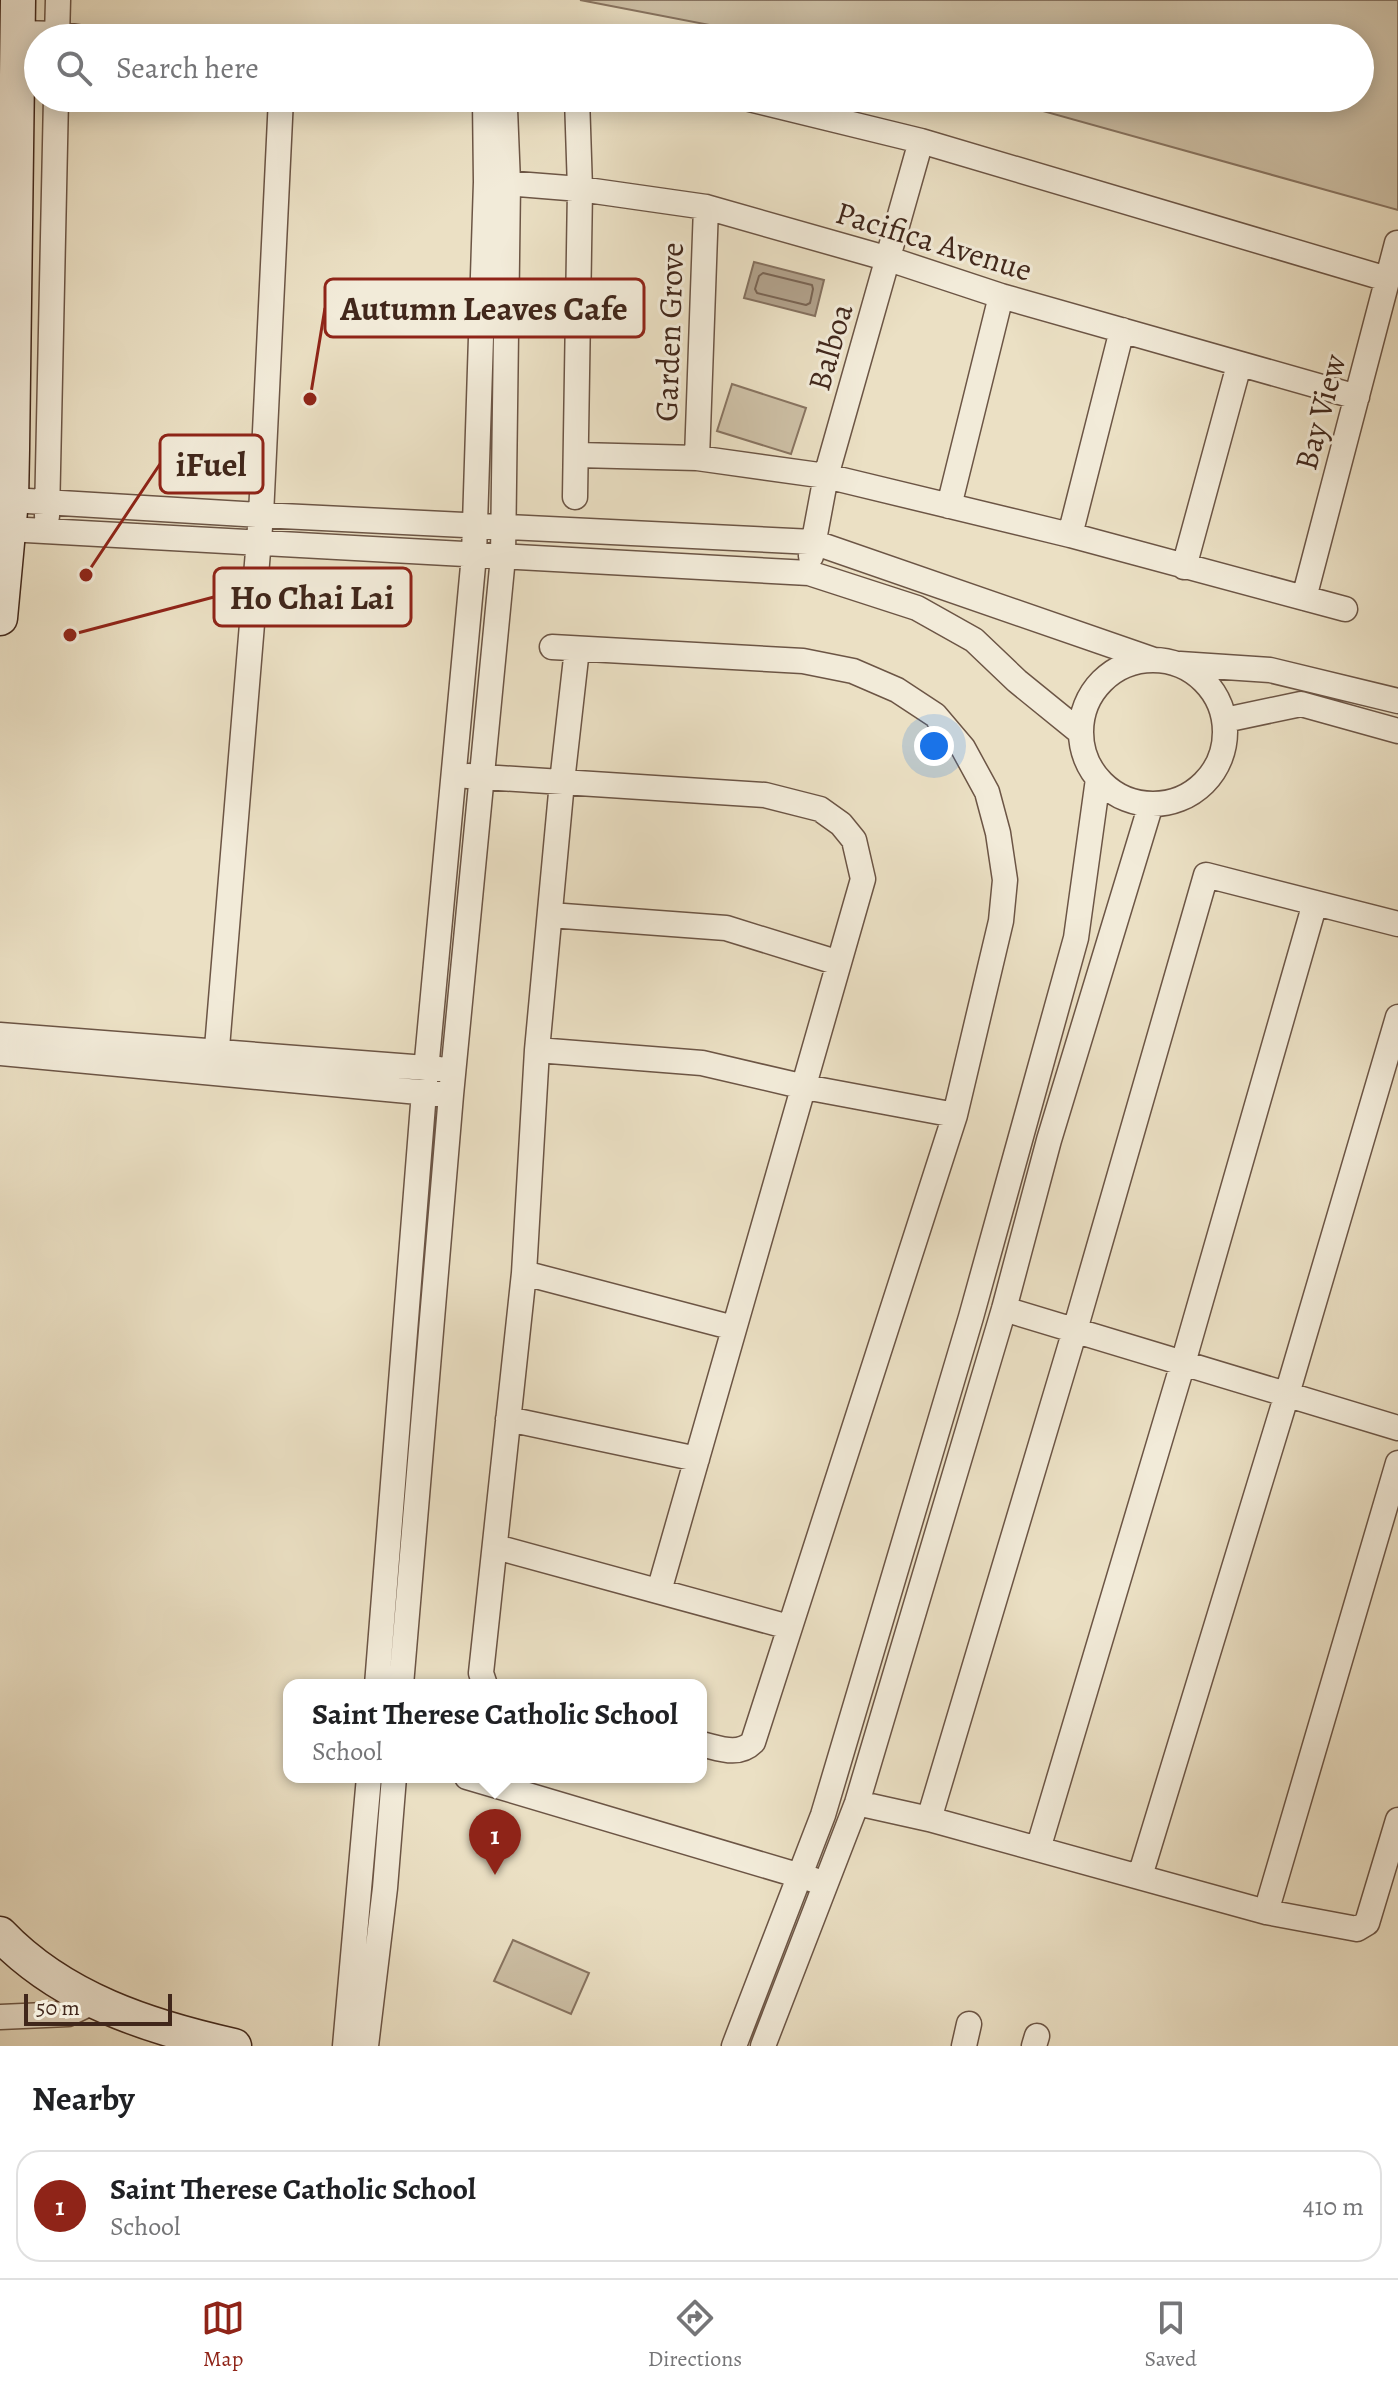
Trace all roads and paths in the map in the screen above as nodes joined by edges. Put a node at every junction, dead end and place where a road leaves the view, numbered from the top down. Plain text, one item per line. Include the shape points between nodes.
1 (58, 0) edge
2 (18, 17) edge
3 (58, 24) edge
4 (56, 112) edge
5 (280, 112) edge
6 (482, 112) edge
7 (577, 112) edge
8 (802, 112) edge
9 (921, 141) junction
10 (497, 182) junction
11 (580, 189) junction
12 (706, 207) junction
13 (1397, 243) edge
14 (889, 259) junction
15 (1387, 279) junction
16 (1001, 296) junction
17 (1122, 330) junction
18 (1239, 365) junction
19 (7, 378) edge
20 (1357, 397) junction
21 (578, 455) junction
22 (697, 458) junction
23 (826, 476) junction
24 (575, 497) dead end
25 (47, 502) junction
26 (949, 506) junction
27 (9, 514) junction
28 (261, 515) junction
29 (474, 526) junction
30 (504, 528) junction
31 (46, 531) junction
32 (1070, 535) junction
33 (813, 542) junction
34 (258, 544) junction
35 (474, 555) junction
36 (503, 557) junction
37 (1184, 567) junction
38 (809, 573) junction
39 (1304, 598) junction
40 (1345, 609) dead end
41 (0, 618) edge
42 (552, 647) dead end
43 (577, 649) junction
44 (1154, 660) junction
45 (1180, 664) junction
46 (1398, 701) edge
47 (1225, 720) junction
48 (1398, 731) edge
49 (1081, 733) junction
50 (454, 775) junction
51 (483, 777) junction
52 (1098, 779) junction
53 (562, 782) junction
54 (1151, 804) junction
55 (1315, 903) junction
56 (550, 915) junction
57 (1398, 924) edge
58 (839, 963) junction
59 (1398, 1017) edge
60 (0, 1035) edge
61 (537, 1050) junction
62 (0, 1053) edge
63 (216, 1061) junction
64 (426, 1068) junction
65 (454, 1070) junction
66 (805, 1087) junction
67 (424, 1092) junction
68 (451, 1095) junction
69 (955, 1115) junction
70 (1023, 1133) junction
71 (1049, 1140) junction
72 (524, 1273) junction
73 (1004, 1309) junction
74 (734, 1328) junction
75 (1075, 1330) junction
76 (1183, 1363) junction
77 (1287, 1394) junction
78 (508, 1419) junction
79 (1398, 1428) edge
80 (697, 1459) junction
81 (1398, 1463) edge
82 (496, 1547) junction
83 (659, 1591) junction
84 (789, 1627) junction
85 (377, 1679) edge
86 (402, 1679) edge
87 (483, 1679) edge
88 (707, 1745) edge
89 (368, 1783) edge
90 (394, 1783) edge
91 (488, 1783) edge
92 (857, 1803) junction
93 (929, 1819) junction
94 (1398, 1820) edge
95 (1038, 1849) junction
96 (799, 1873) junction
97 (1140, 1876) junction
98 (826, 1885) junction
99 (1266, 1912) junction
100 (0, 1934) edge
101 (93, 2002) junction
102 (0, 2017) edge
103 (234, 2046) edge
104 (345, 2046) edge
105 (366, 2046) edge
106 (734, 2046) edge
107 (763, 2046) edge

1 - 3 street
2 - 19 main road
4 - 25 street
5 - 28 street
6 - 10 street
7 - 11 street
8 - 9 street
9 - 14 street, Balboa
9 - 15 street
10 - 11 street, Pacifica Avenue
10 - 29 street
10 - 30 street
11 - 12 street, Pacifica Avenue
11 - 21 street
12 - 14 street, Pacifica Avenue
12 - 22 street, Garden Grove
13 - 15 street, Bay View
14 - 16 street, Pacifica Avenue
14 - 23 street, Balboa
15 - 20 street, Bay View
16 - 17 street, Pacifica Avenue
16 - 26 street
17 - 18 street, Pacifica Avenue
17 - 32 street
18 - 20 street, Pacifica Avenue
18 - 37 street
19 - 27 main road
20 - 39 street, Bay View
21 - 22 street
21 - 24 street
22 - 23 street
23 - 26 street
23 - 33 street, Balboa
25 - 27 street
25 - 28 street
25 - 31 street
26 - 32 street
27 - 31 street
27 - 41 main road
28 - 29 street
28 - 34 street
29 - 30 street
29 - 35 street
30 - 33 street
30 - 36 street
31 - 34 street
32 - 37 street
33 - 38 street, Balboa
33 - 44 street
34 - 35 street
34 - 63 street
35 - 36 street
35 - 50 street
36 - 38 street
36 - 51 street
37 - 39 street
38 - 49 street via 917,608 974,640
39 - 40 street
42 - 43 street
43 - 53 street
43 - 69 street via 803,661 853,671 897,690 935,715 963,748 987,792 1005,880 1001,921
44 - 45 street
44 - 49 street via 1111,673 1094,690
45 - 46 street via 1270,670
45 - 47 street via 1201,677 1217,697
47 - 48 street via 1301,704
47 - 54 street via 1219,762 1208,779 1172,802
49 - 52 street
50 - 51 street
50 - 64 street
51 - 53 street
51 - 65 street
52 - 54 street via 1113,793
52 - 70 street via 1076,938
53 - 56 street
53 - 58 street via 765,795 820,809 854,840 862,869
54 - 71 street
55 - 57 street
55 - 75 street via 1206,875
55 - 76 street
56 - 58 street via 726,928
56 - 61 street
58 - 66 street
59 - 77 street
60 - 63 street
61 - 66 street via 702,1063
61 - 72 street
62 - 63 street
63 - 64 street
63 - 67 street
64 - 65 street
64 - 67 street
65 - 68 street
66 - 69 street
66 - 74 street
67 - 68 street
67 - 85 street
68 - 86 street
69 - 84 street
70 - 71 street
70 - 96 street via 823,1815
71 - 73 street
72 - 74 street
72 - 78 street
73 - 75 street
73 - 92 street
74 - 80 street
75 - 76 street
75 - 93 street
76 - 77 street
76 - 95 street
77 - 79 street
77 - 97 street
78 - 80 street
78 - 82 street
80 - 83 street
81 - 99 street
82 - 83 street
82 - 87 street
83 - 84 street
84 - 88 street via 753,1742 731,1751
89 - 104 street
90 - 105 street
91 - 96 street
92 - 93 street
92 - 98 street
93 - 95 street
94 - 99 street via 1362,1927
95 - 97 street
96 - 98 street
96 - 106 street
97 - 99 street
98 - 107 street
100 - 101 main road via 44,1972
101 - 102 street via 68,2014
101 - 103 main road via 168,2031

